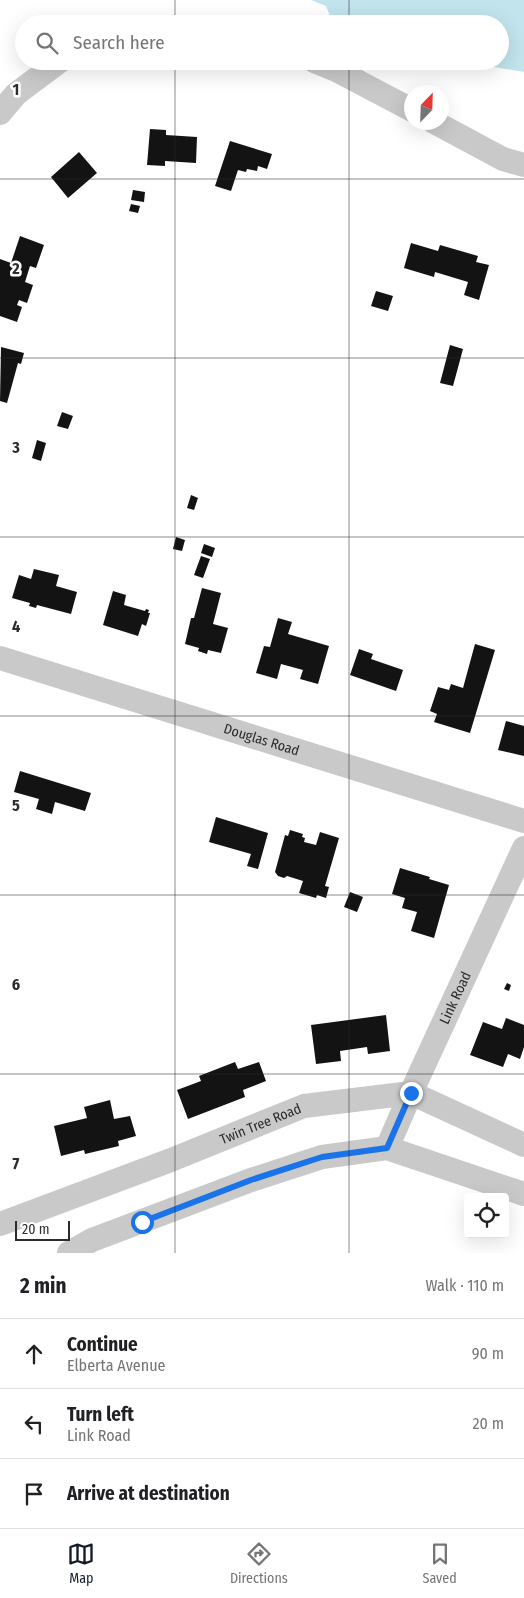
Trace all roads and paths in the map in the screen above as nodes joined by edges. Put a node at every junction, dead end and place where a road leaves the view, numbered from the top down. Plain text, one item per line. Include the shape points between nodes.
1 (48, 70) edge
2 (336, 70) edge
3 (404, 106) edge
4 (0, 113) edge
5 (449, 130) edge
6 (524, 164) edge
7 (0, 658) edge
8 (524, 821) edge
9 (524, 848) edge
10 (411, 1093) junction
11 (524, 1145) edge
12 (387, 1148) junction
13 (524, 1194) edge
14 (0, 1224) edge
15 (68, 1253) edge

1 - 4 street via 16,94
2 - 3 street
5 - 6 street via 503,159
7 - 8 street, Douglas Road
9 - 10 street, Link Road
10 - 11 street
10 - 12 street, Link Road
10 - 14 street, Twin Tree Road via 304,1106
12 - 13 street
12 - 15 street via 322,1157 251,1180 92,1240

